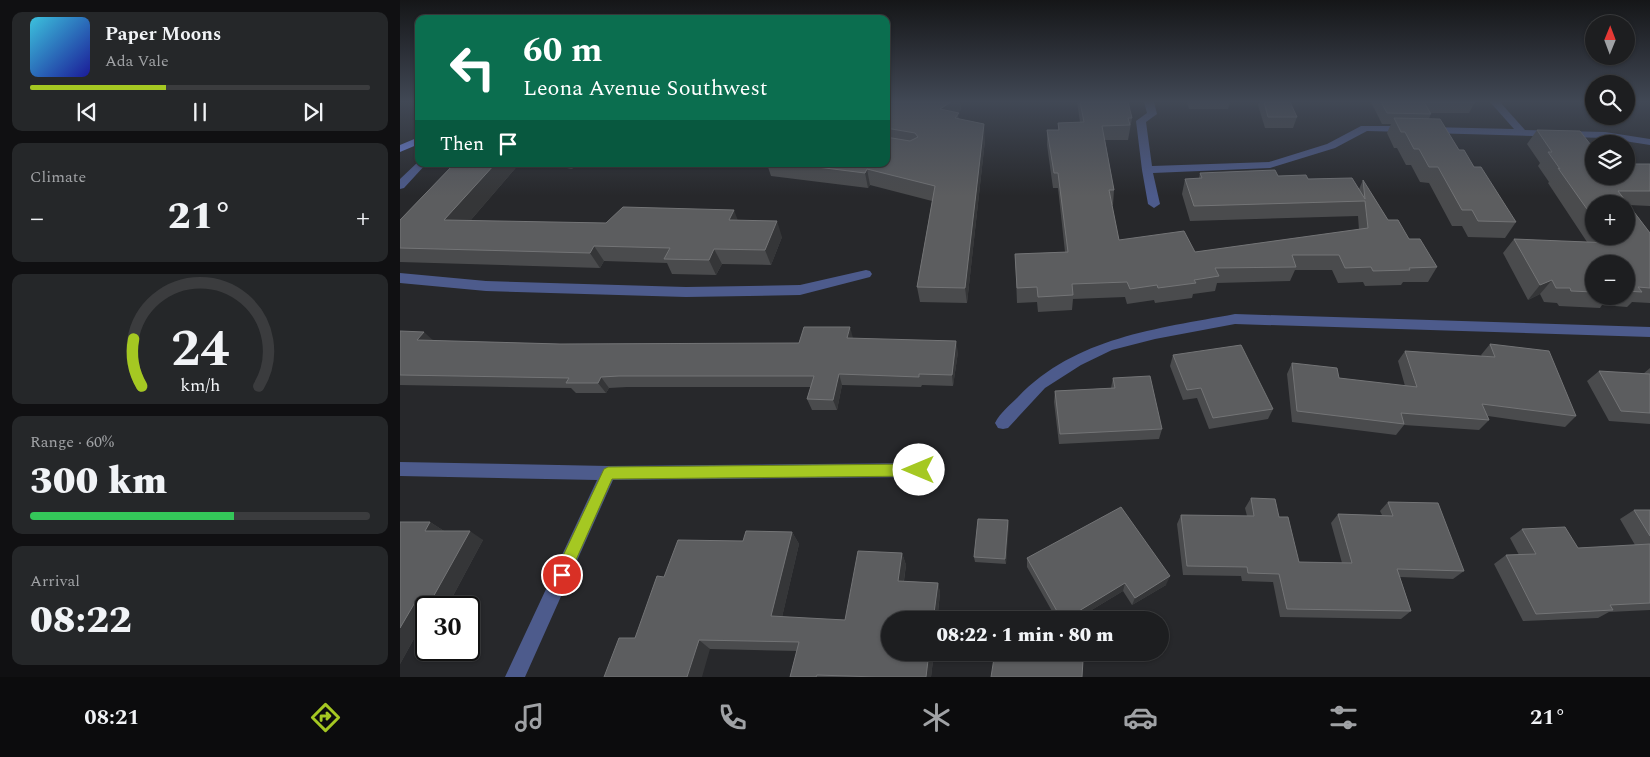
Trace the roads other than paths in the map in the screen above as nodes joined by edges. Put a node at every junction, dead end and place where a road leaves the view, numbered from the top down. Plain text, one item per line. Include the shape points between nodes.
1 (1142, 134) edge
2 (1354, 134) edge
3 (1566, 134) edge
4 (415, 142) edge
5 (1650, 142) edge
6 (400, 149) edge
7 (418, 167) edge
8 (1146, 170) junction
9 (400, 186) edge
10 (1154, 204) dead end
11 (866, 274) dead end
12 (400, 278) edge
13 (1650, 332) edge
14 (1003, 423) dead end
15 (400, 469) edge
16 (919, 470) dead end
17 (608, 473) junction
18 (515, 677) edge

1 - 8 street
2 - 8 street via 1331,146 1270,165
3 - 5 street
4 - 6 main road
7 - 9 street
8 - 10 street
11 - 12 street via 800,290 686,292 486,286
13 - 14 street via 1235,319 1108,346 1076,361 1040,384
15 - 17 street
16 - 17 street
17 - 18 street

